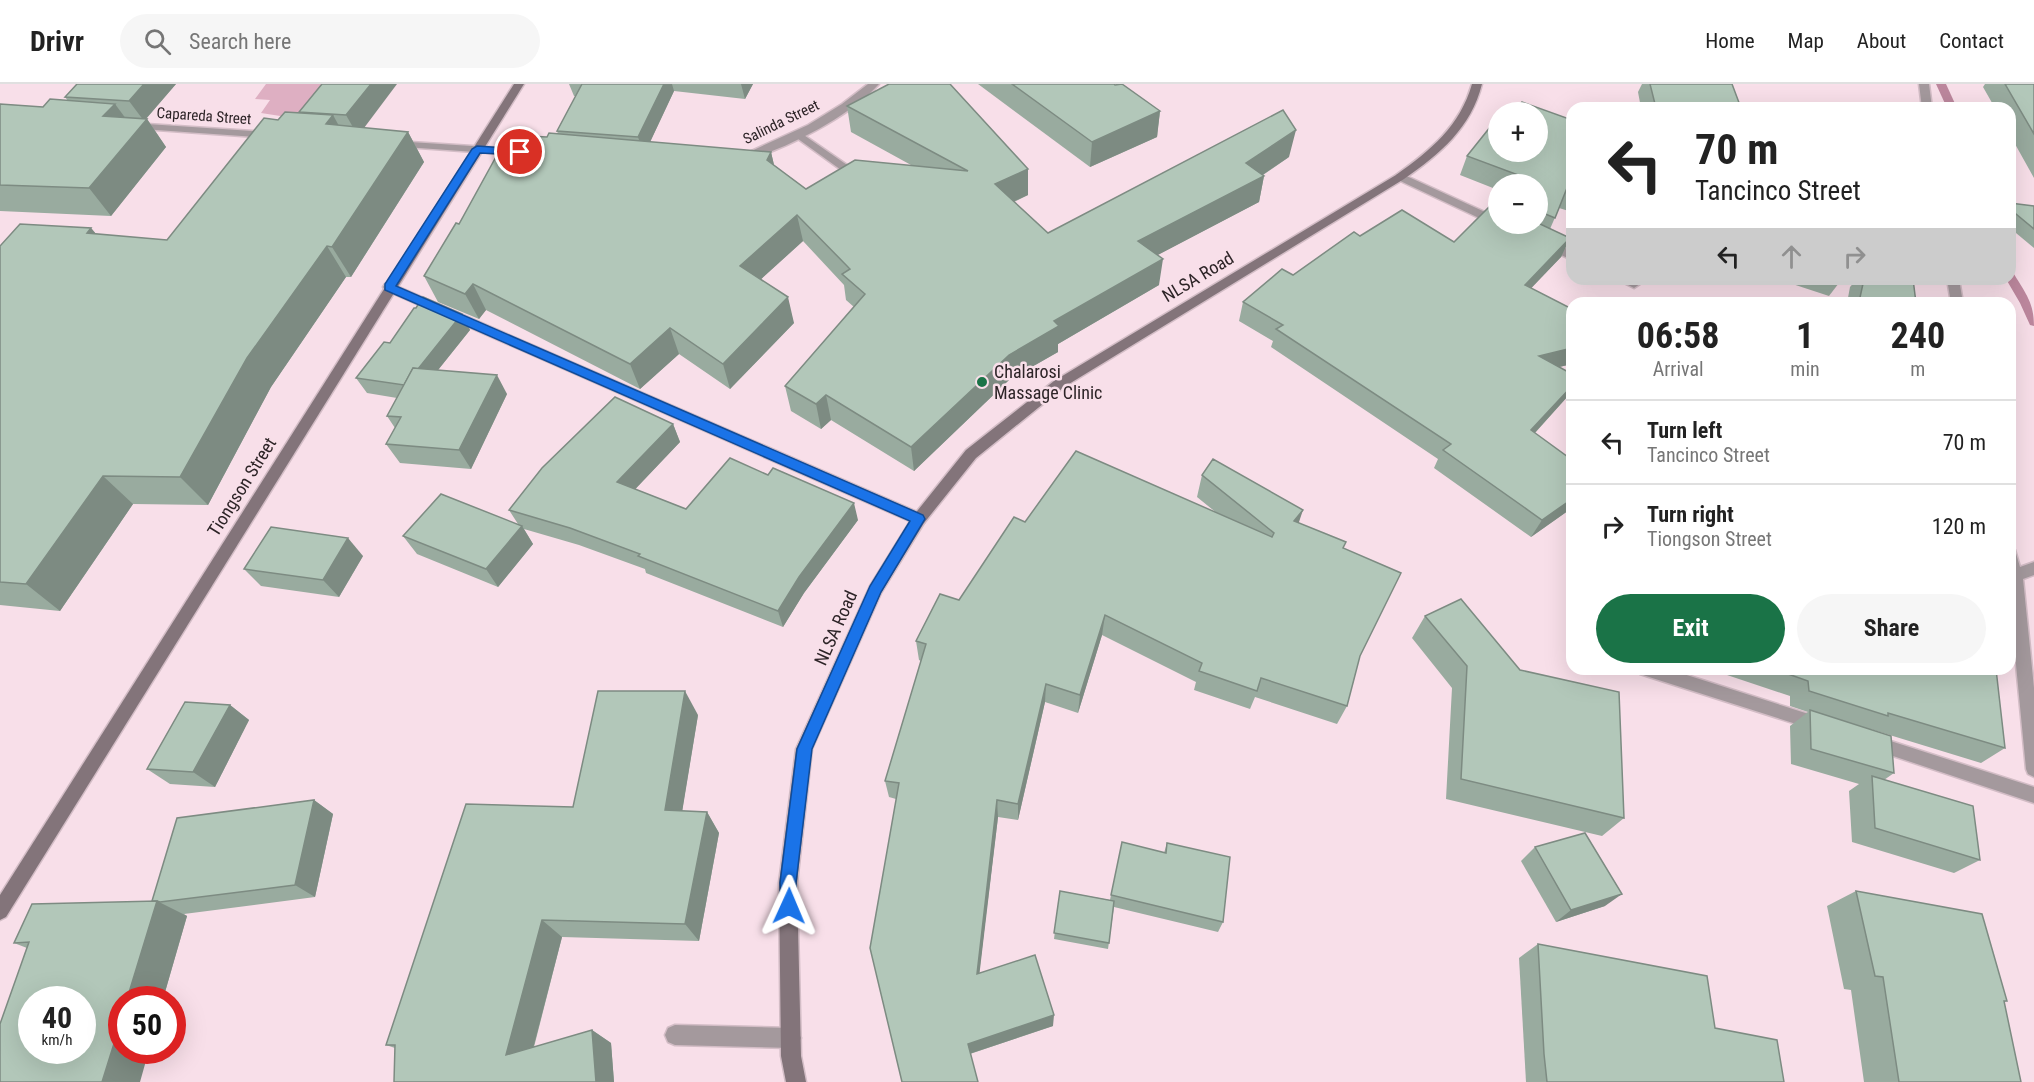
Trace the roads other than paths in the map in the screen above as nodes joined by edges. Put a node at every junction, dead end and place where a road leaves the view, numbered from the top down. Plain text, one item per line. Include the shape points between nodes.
1 (519, 84) edge
2 (874, 84) edge
3 (1477, 84) edge
4 (1924, 84) edge
5 (1926, 102) edge
6 (119, 125) edge
7 (798, 134) junction
8 (286, 136) edge
9 (382, 143) edge
10 (477, 149) junction
11 (535, 153) edge
12 (729, 161) edge
13 (1400, 177) junction
14 (861, 179) edge
15 (1488, 218) edge
16 (1532, 237) edge
17 (1566, 253) edge
18 (389, 287) junction
19 (919, 519) junction
20 (2034, 568) edge
21 (2016, 576) edge
22 (2016, 586) edge
23 (1665, 675) edge
24 (1836, 730) edge
25 (1858, 737) edge
26 (2034, 769) edge
27 (2034, 795) edge
28 (0, 911) edge
29 (675, 1035) dead end
30 (791, 1038) junction
31 (796, 1082) edge

1 - 10 main road, Tiongson Street
2 - 7 street, Salinda Street
3 - 13 main road, NLSA Road via 1467,115 1453,135
4 - 5 street
6 - 8 street, Capareda Street
7 - 12 street, Salinda Street
7 - 14 street
9 - 10 street
10 - 11 street
10 - 18 main road, Tiongson Street
13 - 15 street
13 - 19 main road, NLSA Road via 1059,384 971,454
16 - 17 street
18 - 19 street
18 - 28 main road, Tiongson Street
19 - 30 main road, NLSA Road via 875,590 804,749 788,883
20 - 21 street
22 - 26 street
23 - 24 street
25 - 27 street
29 - 30 street
30 - 31 main road, NLSA Road

